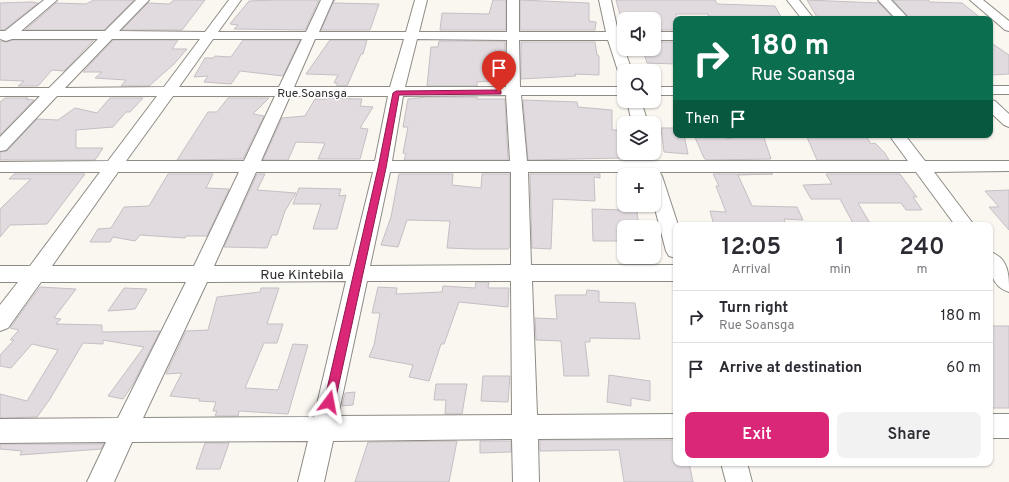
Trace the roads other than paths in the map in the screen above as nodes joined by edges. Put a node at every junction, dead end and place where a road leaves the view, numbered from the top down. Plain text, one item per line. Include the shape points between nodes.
1 (51, 0) edge
2 (143, 0) edge
3 (235, 0) edge
4 (327, 0) edge
5 (421, 0) edge
6 (513, 0) edge
7 (605, 0) edge
8 (793, 0) edge
9 (884, 0) edge
10 (976, 0) edge
11 (806, 16) edge
12 (900, 16) edge
13 (1009, 27) edge
14 (617, 31) edge
15 (109, 35) junction
16 (210, 35) junction
17 (311, 35) junction
18 (411, 35) junction
19 (512, 36) junction
20 (617, 36) edge
21 (661, 36) edge
22 (673, 36) edge
23 (3, 37) edge
24 (993, 90) edge
25 (1009, 90) edge
26 (617, 91) edge
27 (661, 91) edge
28 (673, 91) edge
29 (0, 92) edge
30 (284, 92) junction
31 (514, 92) junction
32 (52, 93) junction
33 (166, 93) junction
34 (396, 93) junction
35 (993, 107) edge
36 (1009, 122) edge
37 (898, 138) edge
38 (0, 146) edge
39 (920, 166) junction
40 (1009, 166) edge
41 (0, 167) edge
42 (519, 167) junction
43 (112, 168) junction
44 (248, 168) junction
45 (382, 168) junction
46 (652, 168) edge
47 (661, 199) edge
48 (963, 222) edge
49 (673, 241) edge
50 (520, 272) junction
51 (359, 273) junction
52 (673, 273) edge
53 (0, 274) edge
54 (34, 274) junction
55 (200, 274) junction
56 (0, 322) edge
57 (673, 426) edge
58 (993, 426) edge
59 (1009, 426) edge
60 (525, 429) junction
61 (323, 430) junction
62 (0, 431) edge
63 (124, 431) junction
64 (735, 466) edge
65 (100, 482) edge
66 (311, 482) edge
67 (526, 482) edge
68 (739, 482) edge

1 - 23 street
2 - 15 street
3 - 16 street
4 - 17 street
5 - 18 street
6 - 19 street
7 - 14 street
8 - 11 street
9 - 12 street
10 - 13 street
15 - 16 street
15 - 23 street
15 - 32 street
16 - 17 street
16 - 33 street
17 - 18 street
17 - 30 street
18 - 19 street
18 - 34 street
19 - 20 street
19 - 31 street
21 - 22 street
24 - 25 street
26 - 31 street, Rue Soansga
27 - 28 street
29 - 32 street, Rue Soansga
30 - 33 street, Rue Soansga
30 - 34 street, Rue Soansga
30 - 44 street
31 - 34 street, Rue Soansga
31 - 42 street
32 - 33 street, Rue Soansga
32 - 38 street
33 - 43 street
34 - 45 street
35 - 36 street
37 - 39 street
39 - 40 street
39 - 46 street
39 - 48 street
41 - 43 street
42 - 45 street
42 - 46 street
42 - 50 street
43 - 44 street
43 - 54 street
44 - 45 street
44 - 55 street
45 - 51 street
47 - 49 street
50 - 51 street, Rue Kintebila
50 - 52 street, Rue Kintebila
50 - 60 street
51 - 55 street, Rue Kintebila
51 - 61 street
53 - 54 street, Rue Kintebila
54 - 55 street, Rue Kintebila
54 - 56 street
55 - 63 street
57 - 60 street
58 - 59 street
60 - 61 street
60 - 67 street
61 - 63 street
61 - 66 street
62 - 63 street
63 - 65 street
64 - 68 street

